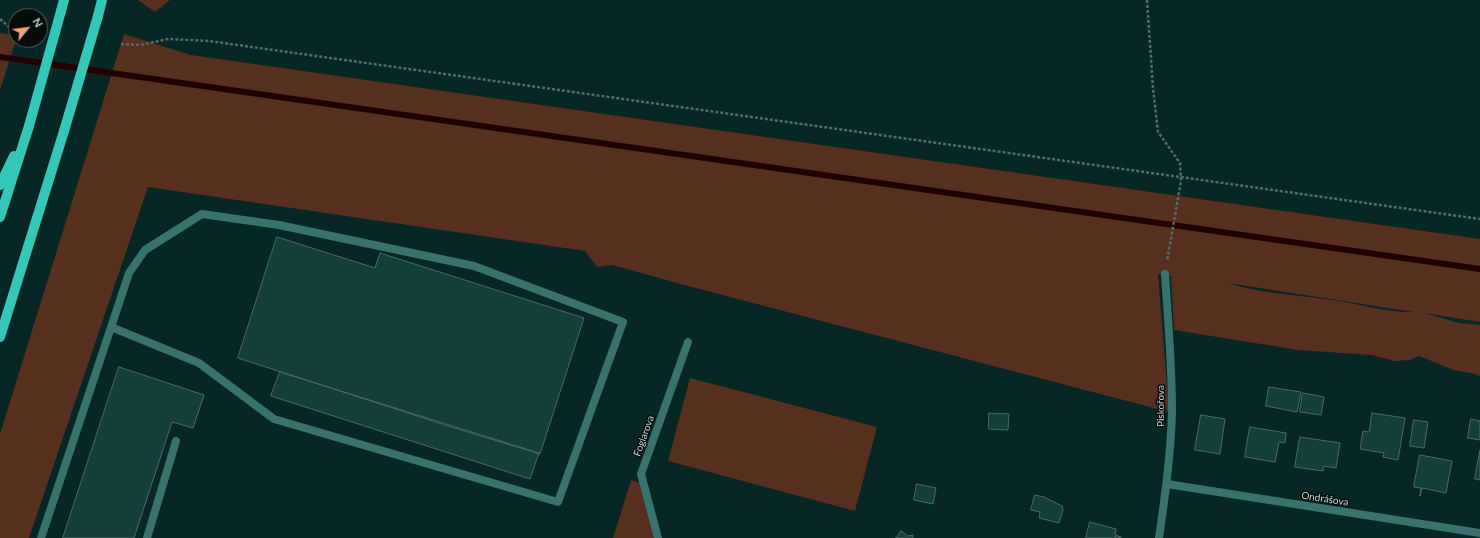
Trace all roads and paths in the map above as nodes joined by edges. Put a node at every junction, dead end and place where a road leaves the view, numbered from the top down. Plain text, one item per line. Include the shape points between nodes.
1 (64, 0) edge
2 (102, 0) edge
3 (1147, 0) edge
4 (0, 19) edge
5 (8, 26) edge
6 (121, 44) dead end
7 (29, 126) junction
8 (1180, 177) junction
9 (0, 185) edge
10 (0, 217) edge
11 (1480, 219) edge
12 (1165, 274) joint
13 (111, 327) junction
14 (0, 337) edge
15 (688, 342) dead end
16 (176, 441) dead end
17 (1167, 484) junction
18 (1480, 533) edge
19 (41, 538) edge
20 (147, 538) edge
21 (658, 538) edge
22 (1159, 538) edge

1 - 7 main road, bridge
2 - 14 main road, bridge
3 - 8 path via 1158,132 1180,163
4 - 5 path
6 - 8 path via 140,45 168,39 209,41
7 - 9 main road
7 - 10 main road
8 - 11 path
8 - 12 path
12 - 17 street, Piskořova via 1172,411
13 - 13 street via 129,273 145,250 202,214 279,225 474,266 622,322 558,502 274,419 199,363
13 - 19 street
15 - 21 street, Foglarova via 640,474
16 - 20 street
17 - 18 street, Ondrášova
17 - 22 street, Piskořova

